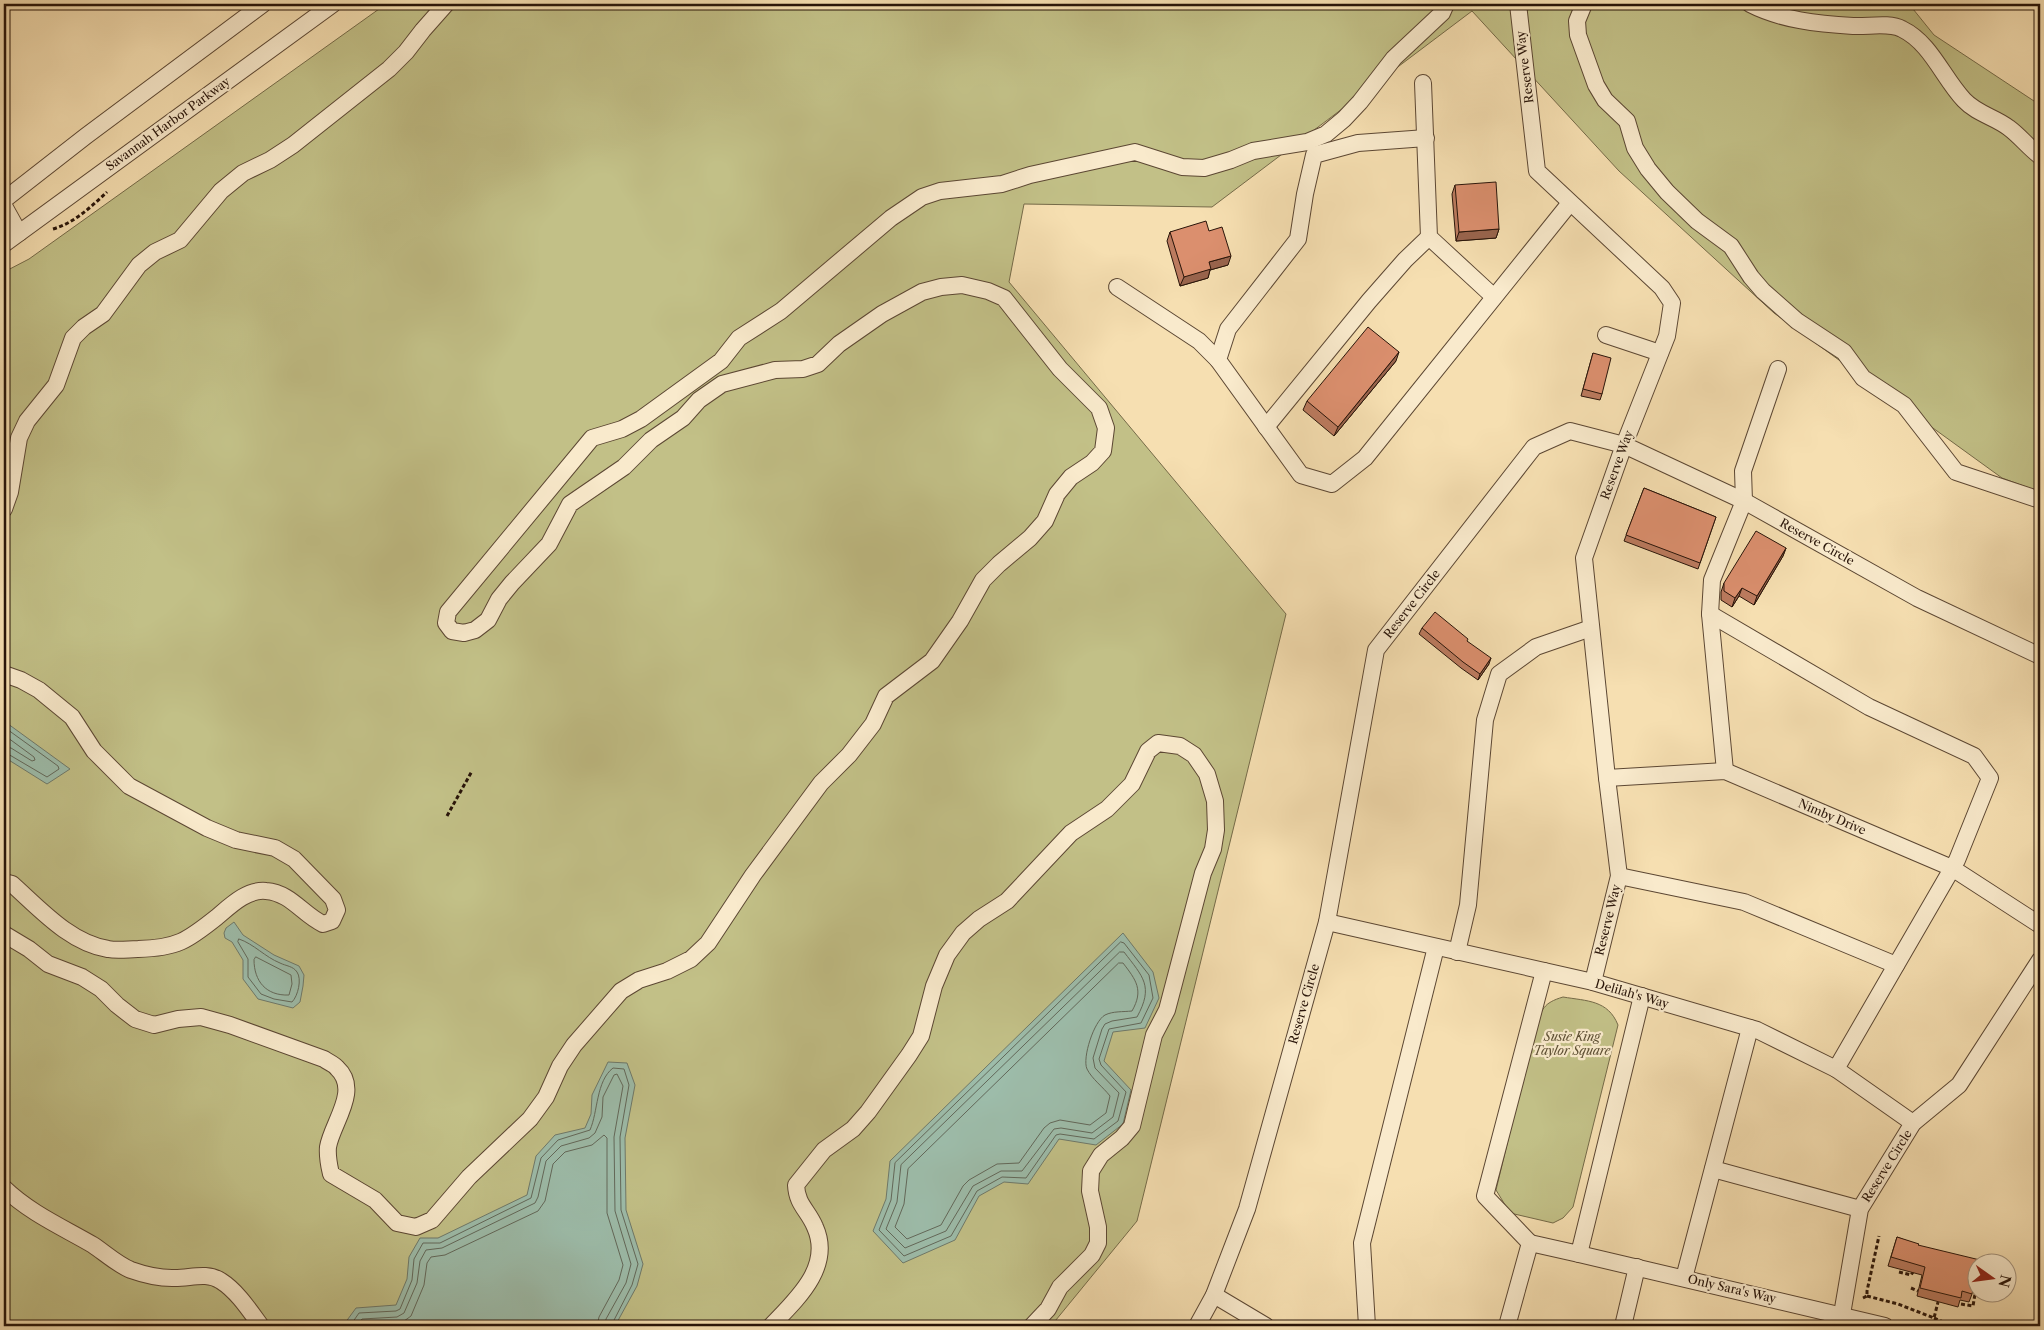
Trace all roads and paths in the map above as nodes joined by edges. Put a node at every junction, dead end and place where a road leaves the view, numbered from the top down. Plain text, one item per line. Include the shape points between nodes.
1 (263, 4) edge
2 (333, 4) edge
3 (446, 4) edge
4 (1446, 4) edge
5 (1518, 4) edge
6 (1584, 4) edge
7 (1750, 4) edge
8 (1423, 83) dead end
9 (1426, 138) junction
10 (2040, 156) edge
11 (4, 200) edge
12 (1570, 203) junction
13 (4, 206) edge
14 (19, 233) junction
15 (1429, 237) junction
16 (4, 244) edge
17 (1118, 287) dead end
18 (1494, 297) junction
19 (1606, 335) dead end
20 (1660, 353) junction
21 (1218, 360) junction
22 (1778, 369) dead end
23 (1266, 427) junction
24 (1624, 445) junction
25 (2040, 500) edge
26 (1744, 501) junction
27 (4, 509) edge
28 (1710, 614) junction
29 (1591, 628) junction
30 (2040, 656) edge
31 (4, 674) edge
32 (1725, 771) junction
33 (472, 772) dead end
34 (1607, 778) junction
35 (447, 816) dead end
36 (1952, 868) junction
37 (1619, 876) junction
38 (4, 882) edge
39 (1327, 922) junction
40 (2040, 925) edge
41 (4, 934) edge
42 (1436, 947) junction
43 (1457, 952) junction
44 (2040, 960) edge
45 (1896, 965) junction
46 (1544, 971) junction
47 (1593, 982) junction
48 (1642, 996) junction
49 (1750, 1028) junction
50 (1836, 1069) junction
51 (1913, 1123) junction
52 (1713, 1169) junction
53 (4, 1188) edge
54 (1860, 1209) junction
55 (1879, 1236) dead end
56 (1530, 1243) junction
57 (1579, 1254) junction
58 (1917, 1264) edge
59 (1637, 1267) junction
60 (1899, 1272) edge
61 (1684, 1278) junction
62 (1911, 1288) dead end
63 (1918, 1291) dead end
64 (1214, 1295) junction
65 (1867, 1296) junction
66 (1863, 1298) dead end
67 (1938, 1302) edge
68 (1974, 1302) edge
69 (1960, 1304) edge
70 (1934, 1318) junction
71 (1841, 1321) edge
72 (261, 1326) edge
73 (771, 1326) edge
74 (1032, 1326) edge
75 (1197, 1326) edge
76 (1266, 1326) edge
77 (1367, 1326) edge
78 (1507, 1326) edge
79 (1623, 1326) edge
80 (1885, 1326) edge
81 (1953, 1326) edge

1 - 11 street
2 - 14 street, Savannah Harbor Parkway
3 - 27 street via 389,69 293,146 243,173 221,191 180,240 155,252 139,265 103,314 73,338 56,386 26,420
4 - 41 street via 1442,13 1394,58 1344,119 1326,134 1307,142 1253,151 1204,168 1182,168 1135,152 1002,184 940,192 922,198 891,218 781,312 739,338 721,361 641,419 592,438 556,480 448,612 446,623 452,631 464,633 475,630 488,620 512,582 549,544 570,504 624,467 651,440 683,418 699,400 722,384 775,370 803,369 818,364 839,344 882,314 922,292 962,286 988,290 1004,298 1060,369 1099,408 1106,428 1103,450 1071,477 1057,494 1045,521 1030,538 983,580 932,661 886,696 873,724 821,783 708,943 691,959 621,990 574,1045 546,1097 530,1118 432,1220 416,1227 397,1223 374,1200 331,1174 328,1146 345,1100 345,1081 338,1068 324,1059 201,1017 154,1025 135,1019 101,989 82,977 48,964
5 - 12 street, Reserve Way via 1537,171
6 - 25 street via 1577,21 1578,36 1596,85 1605,100 1627,121 1636,148 1667,192 1697,221 1731,246 1763,291 1797,321 1844,352 1863,378 1904,405 1956,472
7 - 10 street via 1766,12 1804,21 1901,28 1928,51 1965,101 1981,114 2009,127
8 - 9 street
9 - 15 street
9 - 21 street via 1358,142 1314,155 1298,239 1228,329
12 - 18 street
12 - 20 street, Reserve Way via 1662,288 1672,302 1667,336
13 - 14 street
14 - 16 street, Savannah Harbor Parkway
15 - 18 street
15 - 23 street via 1375,294
17 - 21 street via 1199,341
18 - 23 street via 1366,458 1332,484 1301,475
19 - 20 street
20 - 24 street, Reserve Way
21 - 23 street
22 - 26 street via 1743,471
24 - 26 street, Reserve Circle
24 - 29 street, Reserve Way via 1584,558
24 - 39 street, Reserve Circle via 1570,431 1534,448 1376,650
26 - 28 street via 1712,580
26 - 30 street, Reserve Circle via 1917,598
28 - 32 street
28 - 36 street via 1869,707 1974,756 1990,778
29 - 34 street, Reserve Way
29 - 43 street via 1536,647 1499,674 1486,720 1468,906
31 - 38 street via 39,690 72,718 94,751 129,786 207,828 236,840 275,848 294,859 333,899 337,910 332,921 323,924 312,919 282,893 264,890 248,894 184,941 170,947 110,950 90,945 65,930 12,884
32 - 34 street, Nimby Drive
32 - 36 street, Nimby Drive
33 - 35 path
34 - 37 street, Reserve Way
36 - 40 street, Nimby Drive
36 - 45 street
37 - 45 street via 1744,902
37 - 47 street, Reserve Way
39 - 42 street, Delilah's Way
39 - 64 street, Reserve Circle via 1246,1209
42 - 43 street, Delilah's Way
42 - 77 street via 1362,1243
43 - 46 street, Delilah's Way
44 - 51 street, Reserve Circle via 1959,1085
45 - 50 street
46 - 47 street, Delilah's Way
46 - 56 street via 1485,1196
47 - 48 street, Delilah's Way
48 - 49 street, Delilah's Way
48 - 57 street
49 - 50 street, Delilah's Way
49 - 52 street
50 - 51 street, Delilah's Way
51 - 54 street, Reserve Circle
52 - 54 street
52 - 61 street
53 - 72 street via 49,1222 93,1245 129,1270 154,1277 204,1275 220,1280
54 - 71 street, Reserve Circle
55 - 65 path
56 - 57 street
56 - 78 street
57 - 59 street, Only Sara's Way
58 - 60 path via 1911,1275
59 - 61 street, Only Sara's Way
59 - 79 street
61 - 71 street, Only Sara's Way
62 - 63 path
64 - 75 street, Reserve Circle
64 - 76 street
65 - 66 path
65 - 70 path
67 - 70 path
68 - 69 path via 1973,1306
70 - 81 path
71 - 80 street, Only Sara's Way
73 - 74 street via 809,1284 818,1266 818,1236 797,1197 796,1185 824,1150 853,1129 868,1112 909,1055 921,1036 934,986 947,955 963,933 1007,900 1071,833 1107,809 1132,784 1148,751 1158,743 1180,746 1194,755 1207,774 1215,802 1213,849 1203,872 1167,1010 1154,1035 1132,1126 1090,1170 1098,1243 1092,1256 1060,1287 1048,1309

